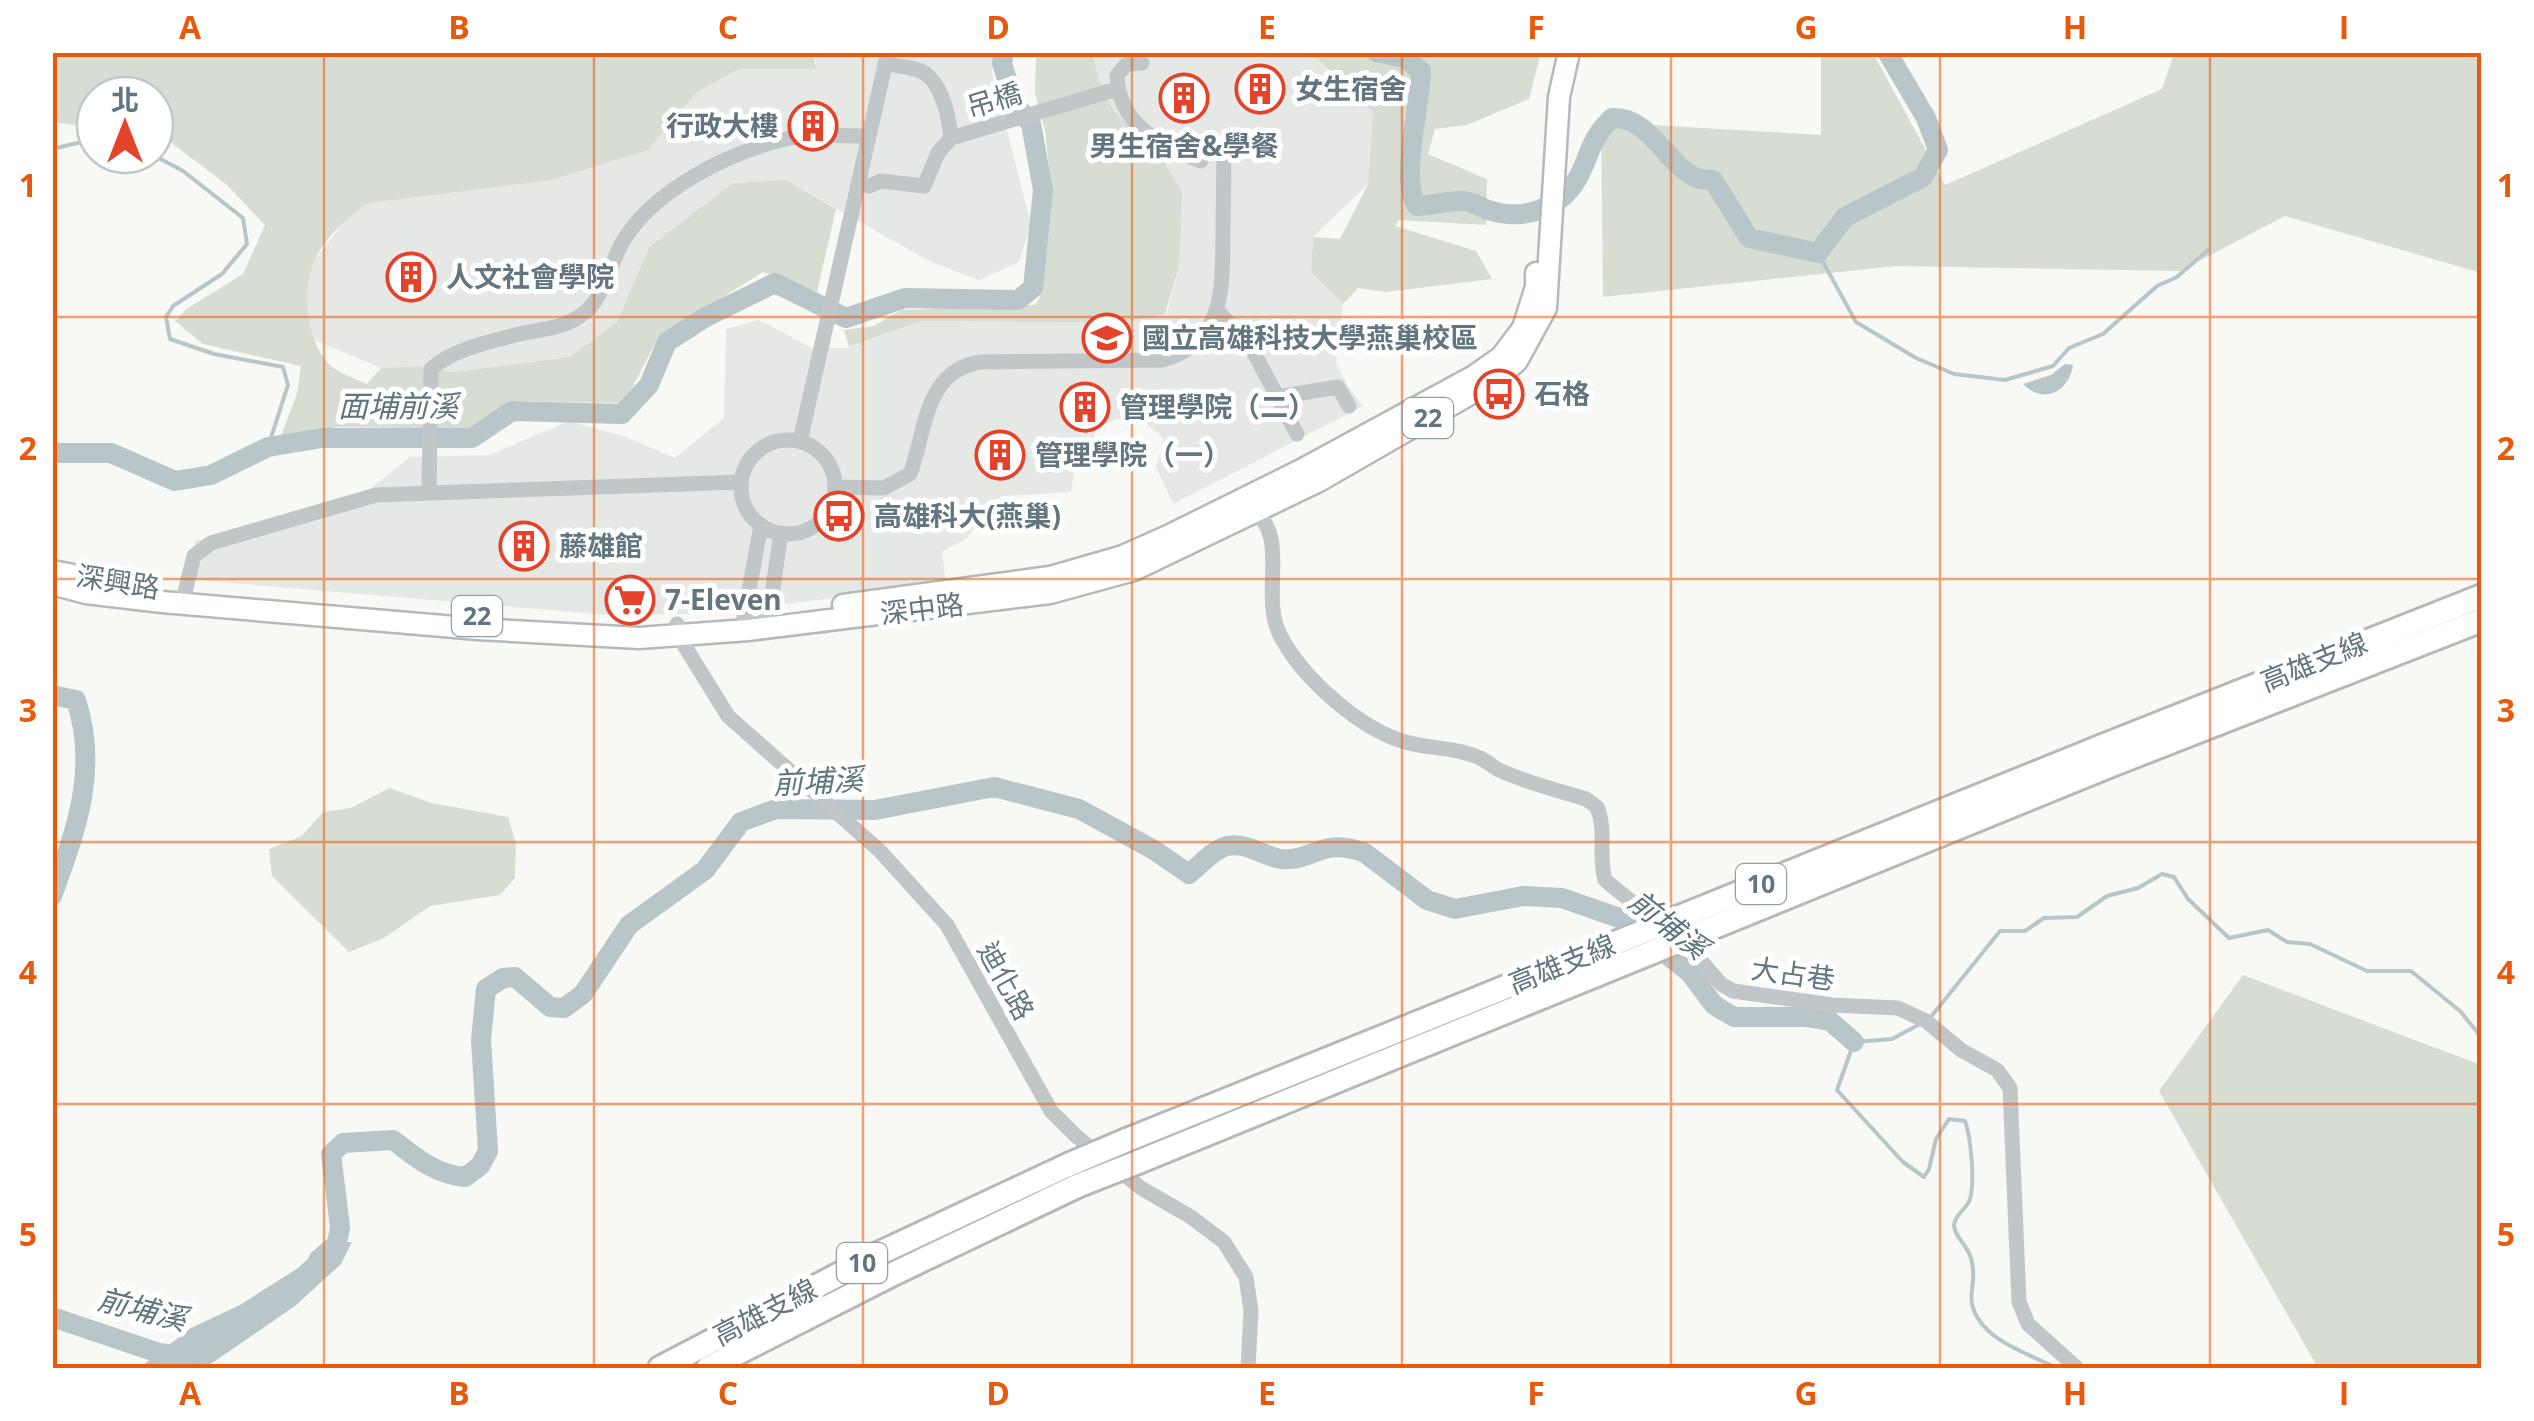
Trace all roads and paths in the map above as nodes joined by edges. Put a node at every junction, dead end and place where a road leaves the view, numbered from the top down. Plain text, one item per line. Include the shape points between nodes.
1 (1555, 52) edge
2 (1569, 52) edge
3 (891, 59) edge
4 (1142, 63) dead end
5 (1117, 88) junction
6 (1549, 133) junction
7 (868, 136) junction
8 (952, 138) junction
9 (1224, 148) dead end
10 (1200, 161) dead end
11 (869, 186) dead end
12 (1218, 312) junction
13 (1277, 397) junction
14 (1350, 406) dead end
15 (1296, 434) dead end
16 (800, 441) junction
17 (740, 482) junction
18 (429, 487) junction
19 (836, 487) junction
20 (1253, 511) junction
21 (761, 525) junction
22 (782, 533) junction
23 (52, 571) edge
24 (52, 584) edge
25 (2482, 596) edge
26 (184, 598) junction
27 (756, 620) junction
28 (2482, 620) edge
29 (678, 630) junction
30 (2108, 756) junction
31 (1422, 1033) junction
32 (1073, 1176) junction
33 (660, 1368) edge
34 (708, 1368) edge
35 (1248, 1368) edge
36 (2077, 1368) edge

1 - 6 main road, 22
2 - 6 main road, 22
3 - 7 street
3 - 8 street via 926,73
4 - 5 street, 吊橋 via 1128,64 1117,75
5 - 8 street, 吊橋
5 - 10 street via 1130,117 1155,141
6 - 20 main road, 深中路 / 22 via 1543,317 1517,361 1318,481
7 - 16 street
7 - 18 street via 779,140 737,156 668,193 636,222 584,314 558,328 516,334 442,359 432,369
8 - 11 street, 吊橋 via 924,186
9 - 12 street
12 - 13 street via 1252,349
12 - 19 street via 1193,346 1162,360 981,362 958,369 927,408 910,474 884,488
13 - 14 street via 1338,387
13 - 15 street
16 - 17 street via 760,450
16 - 19 street via 826,458
17 - 18 street
17 - 21 street via 743,501
18 - 26 street via 376,495 211,542 194,556
19 - 22 street via 816,525
20 - 27 main road, 深中路 / 22 via 1134,570 1050,593
20 - 36 street, 大占巷 via 1272,544 1271,612 1281,637 1361,723 1406,742 1479,758 1597,806 1605,880 1692,951 1721,984 1832,1005 1898,1008 1997,1070 2010,1088 2019,1302 2028,1324
21 - 22 street
21 - 27 street
22 - 27 street
23 - 26 main road, 深興路 / 22
24 - 26 main road, 深興路 / 22 via 86,593
25 - 30 highway, 高雄支線 / 10
26 - 29 main road, 深中路 / 22
27 - 29 main road, 深中路 / 22
28 - 30 highway, 高雄支線 / 10
29 - 35 street, 迪化路 via 728,716 880,851 946,925 1050,1111 1141,1188 1224,1242 1246,1277
30 - 31 highway, 高雄支線 / 10, bridge
31 - 32 highway, 高雄支線 / 10, bridge via 1138,1162
31 - 32 highway, 高雄支線 / 10, bridge via 1128,1140
32 - 33 highway, 高雄支線 / 10 via 880,1253
32 - 34 highway, 高雄支線 / 10

